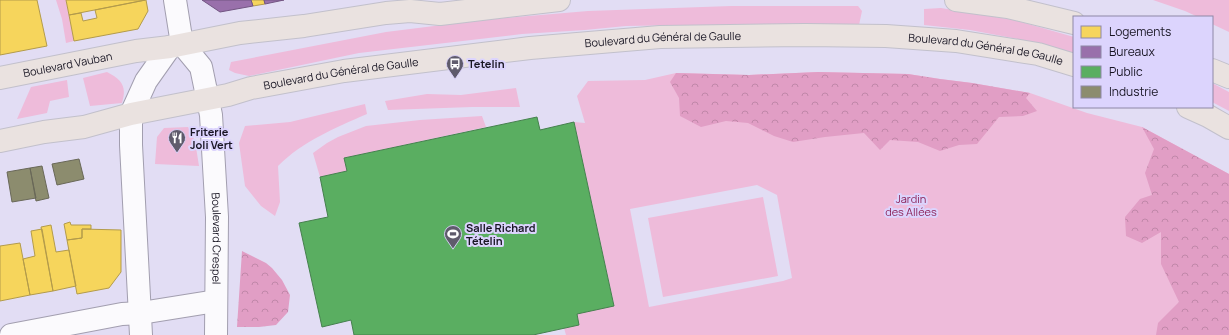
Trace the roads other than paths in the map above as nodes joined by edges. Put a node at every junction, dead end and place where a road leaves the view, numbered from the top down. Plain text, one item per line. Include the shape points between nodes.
1 (175, 0) edge
2 (559, 0) edge
3 (956, 0) edge
4 (1073, 23) edge
5 (176, 46) junction
6 (1073, 65) edge
7 (1213, 70) edge
8 (1229, 77) edge
9 (0, 78) edge
10 (207, 99) junction
11 (1190, 108) edge
12 (131, 114) junction
13 (1229, 128) edge
14 (0, 141) edge
15 (216, 301) junction
16 (141, 313) junction
17 (11, 335) edge
18 (141, 335) edge
19 (216, 335) edge

1 - 5 street
2 - 5 main road, Boulevard Vauban via 440,14 410,11 386,13 240,33
3 - 4 main road via 1008,7
5 - 9 main road, Boulevard Vauban
5 - 10 street, Boulevard Crespel via 201,67
5 - 12 street via 146,81
6 - 10 main road, Boulevard du Général de Gaulle via 1038,54 948,40 805,35 660,37 530,48 344,71
7 - 8 main road
10 - 12 main road, Boulevard du Général de Gaulle
10 - 15 street, Boulevard Crespel via 211,115 217,217
11 - 13 main road
12 - 14 main road, Boulevard du Général de Gaulle via 84,127
12 - 16 street
15 - 16 street
15 - 19 street, Boulevard Crespel
16 - 17 street via 122,314
16 - 18 street

